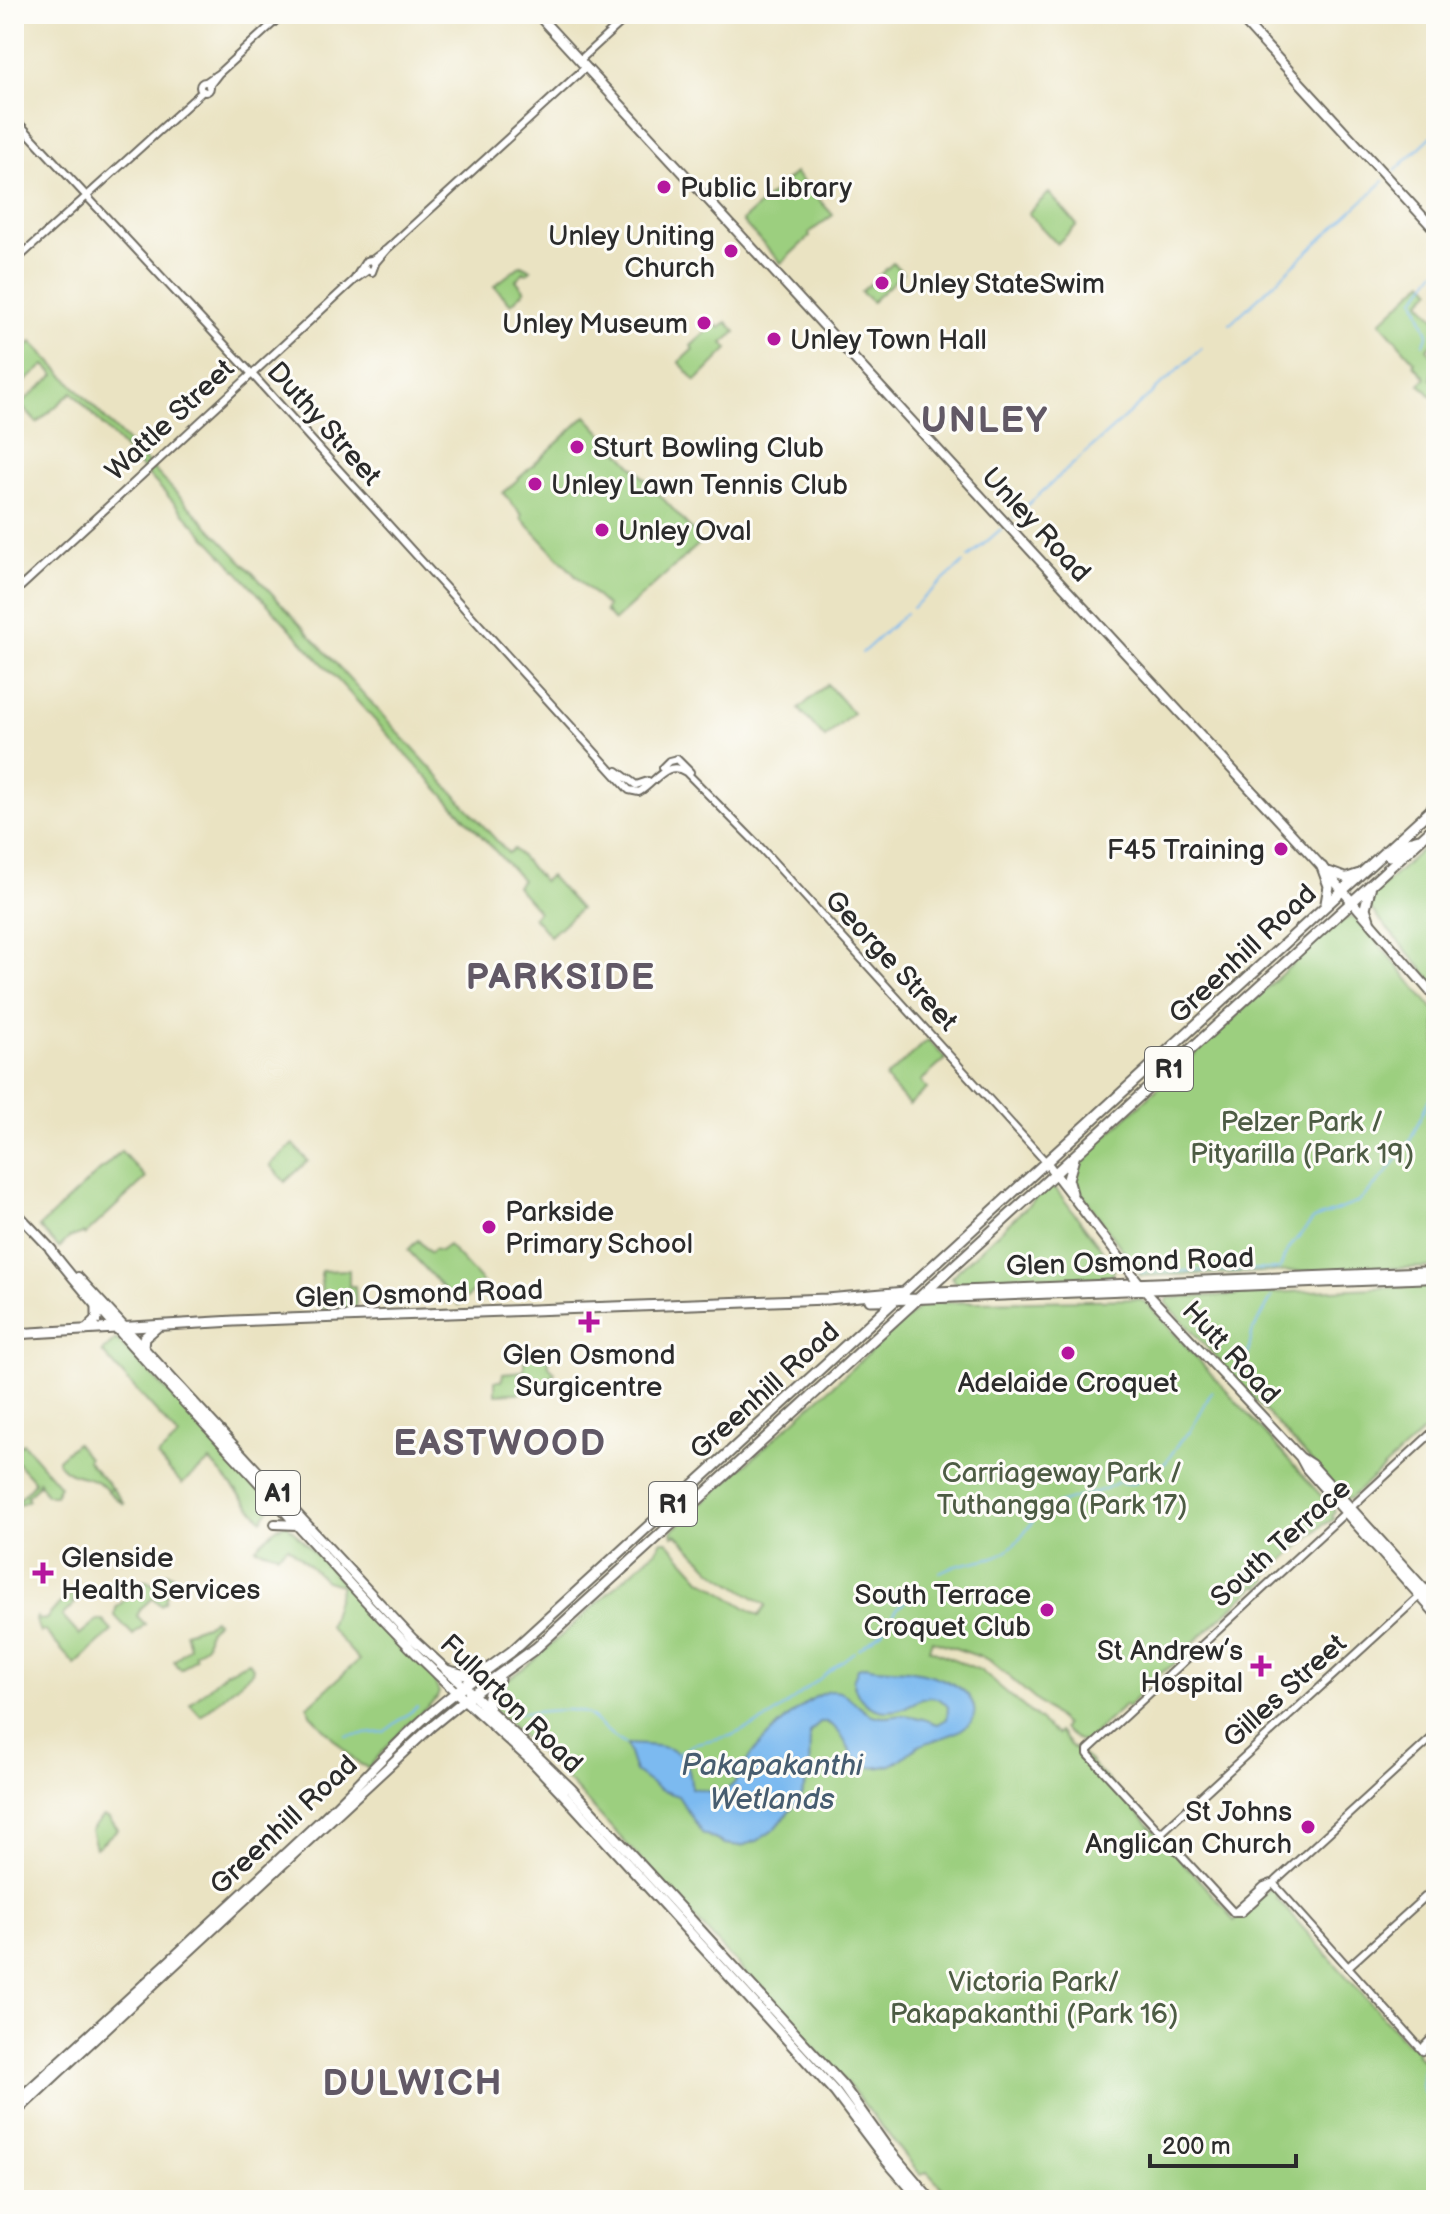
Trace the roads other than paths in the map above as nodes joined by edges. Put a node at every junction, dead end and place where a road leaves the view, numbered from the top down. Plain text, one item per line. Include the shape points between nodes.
1 (283, 14) edge
2 (537, 14) edge
3 (630, 14) edge
4 (1237, 14) edge
5 (583, 64) junction
6 (14, 118) edge
7 (86, 196) junction
8 (1436, 231) edge
9 (14, 262) edge
10 (251, 373) junction
11 (14, 593) edge
12 (634, 789) junction
13 (704, 790) junction
14 (1436, 805) edge
15 (1436, 825) edge
16 (1422, 838) junction
17 (1385, 851) junction
18 (1322, 867) junction
19 (1361, 873) junction
20 (1373, 882) junction
21 (1343, 890) junction
22 (1352, 901) junction
23 (1322, 909) junction
24 (1369, 920) junction
25 (1306, 924) junction
26 (1321, 929) junction
27 (1235, 990) junction
28 (1249, 995) junction
29 (1436, 998) edge
30 (1218, 1005) junction
31 (1232, 1011) junction
32 (1163, 1055) junction
33 (1173, 1066) junction
34 (1076, 1134) junction
35 (1088, 1143) junction
36 (1075, 1155) junction
37 (1046, 1162) junction
38 (1056, 1172) junction
39 (1072, 1193) junction
40 (998, 1206) junction
41 (14, 1210) edge
42 (1008, 1217) junction
43 (50, 1249) junction
44 (1436, 1271) edge
45 (1436, 1278) edge
46 (1310, 1280) junction
47 (1138, 1282) junction
48 (904, 1292) junction
49 (1146, 1292) junction
50 (921, 1296) junction
51 (827, 1299) junction
52 (869, 1300) junction
53 (896, 1300) junction
54 (97, 1307) junction
55 (881, 1314) junction
56 (158, 1326) junction
57 (121, 1328) junction
58 (83, 1332) junction
59 (14, 1334) edge
60 (143, 1347) junction
61 (1436, 1429) edge
62 (1348, 1510) junction
63 (275, 1524) dead end
64 (297, 1525) junction
65 (1436, 1581) edge
66 (1422, 1593) junction
67 (1436, 1602) edge
68 (1436, 1614) edge
69 (446, 1670) junction
70 (506, 1671) junction
71 (480, 1674) junction
72 (444, 1681) junction
73 (464, 1693) junction
74 (438, 1706) junction
75 (490, 1711) junction
76 (1436, 1734) edge
77 (1161, 1833) junction
78 (1273, 1883) junction
79 (1436, 1887) edge
80 (666, 1899) junction
81 (1348, 1967) junction
82 (1436, 2034) edge
83 (1436, 2042) edge
84 (1423, 2051) junction
85 (16, 2104) edge
86 (890, 2158) junction
87 (921, 2200) edge
88 (931, 2200) edge

1 - 7 street via 208,84 201,83 191,100
2 - 5 main road, Unley Road
3 - 5 street
4 - 8 main road
5 - 10 street, Wattle Street via 387,249 374,262 374,270 354,280
5 - 18 main road, Unley Road
6 - 7 street, Duthy Street
7 - 9 street
7 - 10 street, Duthy Street
10 - 11 street, Wattle Street
10 - 12 street, Duthy Street
12 - 13 street, George Street via 644,789 673,767
12 - 13 street, George Street via 677,759
13 - 37 street, George Street
14 - 17 highway, Greenhill Road / R1
15 - 16 highway, Greenhill Road / R1
16 - 17 highway via 1393,855
16 - 20 highway, Greenhill Road / R1
17 - 19 highway, Greenhill Road / R1
18 - 19 main road via 1346,878
18 - 21 main road, Unley Road
18 - 23 highway via 1330,892
19 - 21 highway, Greenhill Road / R1
20 - 22 highway, Greenhill Road / R1
20 - 24 highway via 1365,908
21 - 22 main road, Unley Road
21 - 23 highway, Greenhill Road / R1
22 - 24 main road, Unley Road
22 - 26 highway, Greenhill Road / R1
23 - 25 highway, Greenhill Road / R1
24 - 29 main road, Unley Road
25 - 26 highway
25 - 27 highway, Greenhill Road / R1
26 - 28 highway, Greenhill Road / R1
27 - 28 highway via 1238,998
27 - 30 highway, Greenhill Road / R1
28 - 31 highway, Greenhill Road / R1
30 - 31 highway
30 - 32 highway, Greenhill Road / R1
31 - 33 highway, Greenhill Road / R1
32 - 33 highway
32 - 34 highway, Greenhill Road / R1
33 - 35 highway, Greenhill Road / R1
34 - 35 highway
34 - 37 highway, Greenhill Road / R1
35 - 36 highway, Greenhill Road / R1
36 - 38 highway, Greenhill Road / R1
36 - 39 highway via 1068,1179
37 - 38 main road, Hutt Road
37 - 40 highway, Greenhill Road / R1
38 - 39 main road, Hutt Road
38 - 42 highway, Greenhill Road / R1
39 - 47 main road, Hutt Road
40 - 42 highway
40 - 48 highway, Greenhill Road / R1
41 - 43 main road, Fullarton Road
42 - 50 highway, Greenhill Road / R1
43 - 54 main road, Fullarton Road
43 - 57 main road, Fullarton Road
44 - 46 main road, Glen Osmond Road
45 - 46 main road, Glen Osmond Road
46 - 47 main road, Glen Osmond Road
46 - 49 main road, Glen Osmond Road
47 - 49 main road, Hutt Road
47 - 50 main road, Glen Osmond Road
48 - 50 highway, Glen Osmond Road
48 - 51 highway, Glen Osmond Road
48 - 53 highway, Greenhill Road / R1
49 - 50 main road, Glen Osmond Road
49 - 62 main road, Hutt Road via 1311,1464
50 - 53 highway, Glen Osmond Road
50 - 70 highway, Greenhill Road / R1
51 - 52 highway, Glen Osmond Road
51 - 56 highway, Glen Osmond Road
52 - 53 highway, Glen Osmond Road
52 - 55 highway via 878,1304
53 - 55 highway, Greenhill Road / R1
54 - 57 main road, Fullarton Road
54 - 58 highway via 97,1319
55 - 71 highway, Greenhill Road / R1 via 511,1652
56 - 57 highway, Glen Osmond Road
56 - 60 highway via 144,1338
57 - 58 highway, Glen Osmond Road
57 - 60 main road, Fullarton Road / A1
57 - 64 main road, Fullarton Road / A1
58 - 59 highway, Glen Osmond Road
60 - 69 main road, Fullarton Road / A1
61 - 62 street, South Terrace
62 - 66 main road, Hutt Road
62 - 77 street, South Terrace via 1089,1749 1088,1754
63 - 64 main road
64 - 72 main road, Fullarton Road / A1
65 - 66 street, Gilles Street
66 - 67 main road
66 - 68 main road
66 - 77 street, Gilles Street
69 - 71 highway
69 - 73 main road, Fullarton Road / A1
70 - 73 highway, Greenhill Road
70 - 75 highway, R1 via 489,1692
71 - 73 highway, Greenhill Road / R1
72 - 73 main road, Fullarton Road / A1
72 - 74 main road
73 - 74 main road, Greenhill Road
73 - 75 highway, Fullarton Road
73 - 80 highway, Fullarton Road
73 - 85 main road, Greenhill Road
74 - 85 main road, Greenhill Road
75 - 80 highway, Fullarton Road via 571,1789
76 - 78 street
77 - 78 street via 1234,1913 1241,1913
78 - 81 street
79 - 81 street
80 - 86 highway, Fullarton Road via 820,2068
81 - 84 street
82 - 84 street
83 - 84 street
86 - 87 highway, Fullarton Road
86 - 88 highway, Fullarton Road

